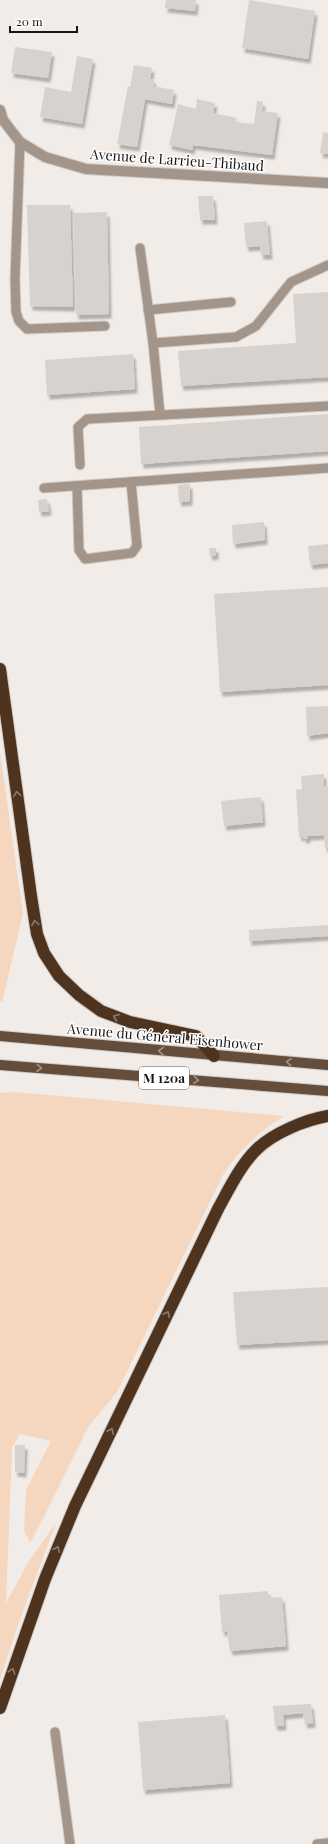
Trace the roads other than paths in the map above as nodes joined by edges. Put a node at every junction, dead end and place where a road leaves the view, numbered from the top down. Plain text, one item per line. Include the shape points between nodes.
1 (0, 110) edge
2 (20, 142) junction
3 (328, 183) edge
4 (140, 248) dead end
5 (328, 265) edge
6 (231, 302) dead end
7 (148, 310) junction
8 (105, 326) dead end
9 (153, 343) junction
10 (328, 406) edge
11 (160, 414) junction
12 (80, 465) dead end
13 (328, 468) edge
14 (131, 482) junction
15 (77, 486) junction
16 (44, 488) dead end
17 (0, 669) edge
18 (0, 1036) edge
19 (214, 1056) junction
20 (0, 1065) edge
21 (328, 1065) edge
22 (328, 1091) edge
23 (328, 1116) edge
24 (0, 1708) edge
25 (55, 1732) dead end
26 (328, 1843) edge
27 (70, 1844) edge
28 (317, 1844) edge

1 - 2 street, Avenue de Larrieu-Thibaud via 3,120
2 - 3 street, Avenue de Larrieu-Thibaud via 45,157 86,169
2 - 8 lane via 15,279 16,312 19,321 28,329
4 - 7 lane
5 - 9 lane via 291,282 256,326 236,337
6 - 7 lane
7 - 9 lane
9 - 11 lane
10 - 11 lane
11 - 12 lane via 87,419 78,427
13 - 14 lane
14 - 15 lane
14 - 15 lane via 137,546 132,553 85,559 79,550
15 - 16 lane
19 -> 17 highway via 196,1036 130,1022 101,1011 78,995 59,976 44,953 33,911
19 -> 18 main road, Avenue du Général Eisenhower / M 120a
21 -> 19 main road, Avenue du Général Eisenhower / M 120a
20 -> 22 main road, M 120a
24 -> 23 highway via 45,1579 75,1506 221,1203 256,1149 283,1132 314,1118
25 - 27 lane
26 - 28 lane

